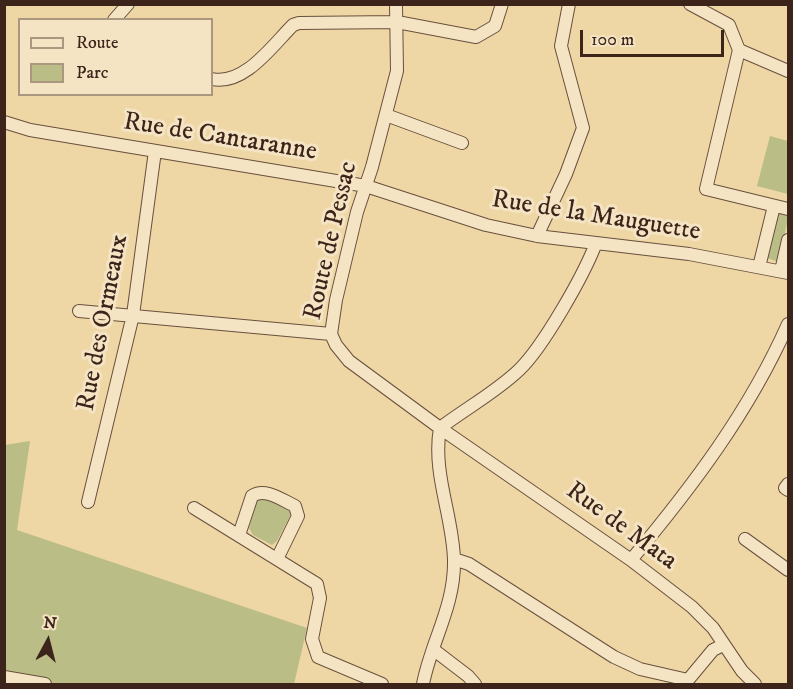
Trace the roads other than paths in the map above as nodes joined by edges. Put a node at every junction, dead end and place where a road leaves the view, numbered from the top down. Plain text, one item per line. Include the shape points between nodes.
1 (128, 4) edge
2 (396, 4) edge
3 (502, 4) edge
4 (569, 4) edge
5 (690, 4) edge
6 (116, 18) edge
7 (397, 22) junction
8 (739, 50) junction
9 (789, 71) edge
10 (213, 79) edge
11 (386, 115) junction
12 (4, 116) edge
13 (4, 122) edge
14 (66, 135) junction
15 (462, 143) dead end
16 (155, 151) junction
17 (366, 186) junction
18 (774, 206) junction
19 (789, 209) edge
20 (537, 236) junction
21 (789, 240) edge
22 (596, 243) junction
23 (759, 267) junction
24 (785, 272) edge
25 (79, 310) dead end
26 (133, 315) junction
27 (789, 324) edge
28 (331, 334) junction
29 (440, 428) junction
30 (789, 484) edge
31 (789, 490) edge
32 (88, 502) dead end
33 (194, 508) dead end
34 (239, 535) junction
35 (745, 539) dead end
36 (277, 559) junction
37 (454, 559) junction
38 (631, 560) junction
39 (789, 570) edge
40 (723, 645) junction
41 (434, 650) junction
42 (4, 677) edge
43 (45, 684) edge
44 (382, 684) edge
45 (423, 684) edge
46 (475, 684) edge
47 (755, 684) edge

1 - 6 street
2 - 7 street, Route de Pessac
3 - 7 street via 495,26 476,37
4 - 20 street via 561,46 583,128
5 - 8 street via 729,24
7 - 10 street via 299,23 239,76
7 - 11 street, Route de Pessac via 397,71
8 - 9 street
8 - 18 street via 706,189
11 - 15 street
11 - 17 street, Route de Pessac
12 - 14 street, Rue de Cantaranne
13 - 14 street, Rue de Cantaranne
14 - 16 street, Rue de Cantaranne
16 - 17 street, Rue de Cantaranne
16 - 26 street, Rue des Ormeaux
17 - 20 street, Rue de la Mauguette via 486,225
17 - 28 street, Route de Pessac via 348,247
18 - 19 street
18 - 23 street
20 - 22 street, Rue de la Mauguette
21 - 24 street
22 - 23 street, Rue de la Mauguette
22 - 29 street via 531,356 518,371
23 - 24 street, Rue de la Mauguette
25 - 26 street
26 - 28 street
26 - 32 street, Rue des Ormeaux
27 - 38 street via 770,366 735,424 682,499
28 - 29 street, Route de Pessac via 349,361
29 - 37 street via 436,449
29 - 38 street, Rue de Mata
30 - 31 street via 785,488
33 - 34 street
34 - 36 street
34 - 36 street via 256,493 263,492 295,506 298,516
35 - 39 street
36 - 44 street via 317,584 320,590 312,639 318,657
37 - 40 street via 469,564 608,654 640,669 688,680 713,650
37 - 41 street via 447,611
38 - 40 street, Rue de Mata via 692,607
40 - 47 street, Rue de Mata
41 - 45 street
41 - 46 street
42 - 43 street

